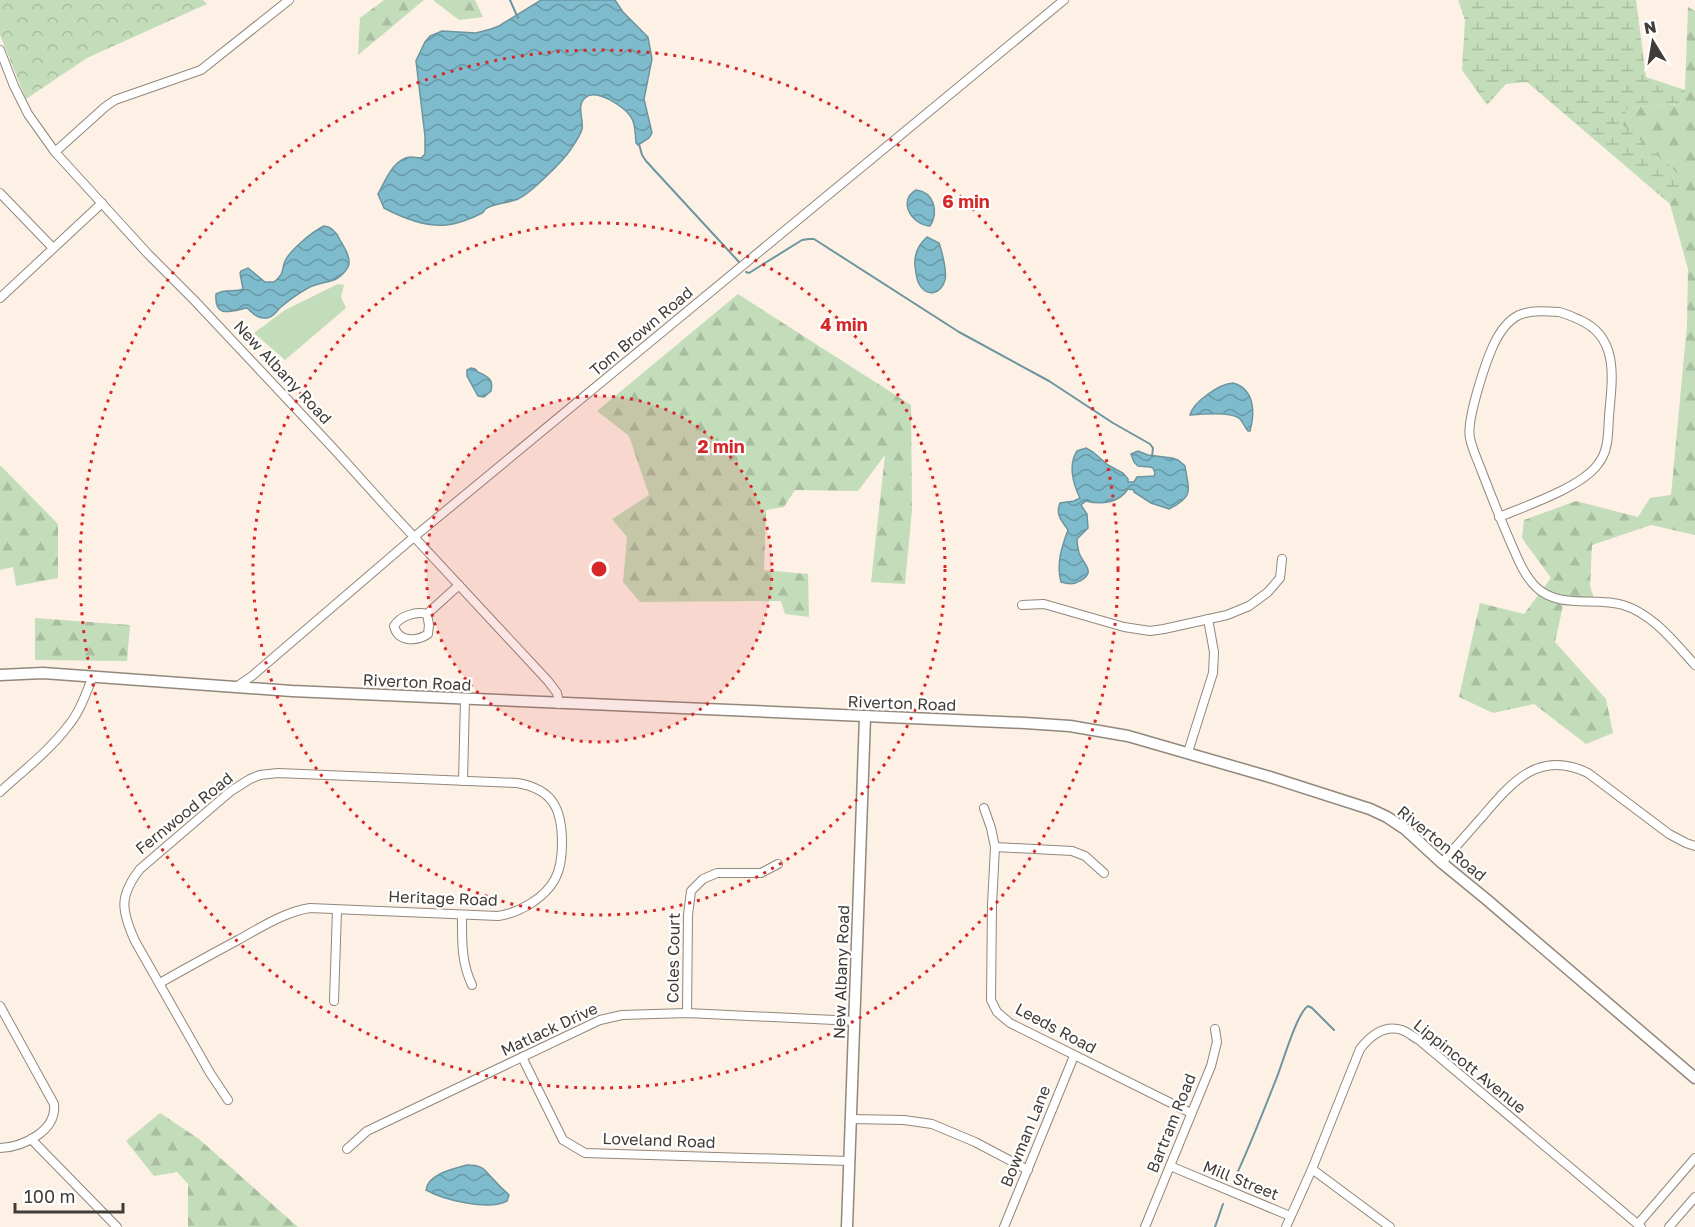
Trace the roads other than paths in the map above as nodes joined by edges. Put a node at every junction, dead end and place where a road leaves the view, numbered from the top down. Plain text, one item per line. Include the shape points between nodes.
1 (289, 0) edge
2 (1064, 0) edge
3 (0, 50) edge
4 (55, 152) junction
5 (0, 193) edge
6 (102, 203) junction
7 (53, 248) junction
8 (0, 298) edge
9 (1499, 517) junction
10 (414, 537) junction
11 (1282, 559) dead end
12 (459, 585) junction
13 (1022, 605) dead end
14 (427, 614) dead end
15 (1208, 619) junction
16 (1695, 665) edge
17 (0, 675) edge
18 (93, 676) junction
19 (237, 687) junction
20 (465, 699) junction
21 (560, 704) junction
22 (865, 717) junction
23 (1188, 752) junction
24 (463, 782) junction
25 (0, 792) edge
26 (984, 808) dead end
27 (1695, 846) edge
28 (995, 847) junction
29 (1442, 863) junction
30 (778, 864) dead end
31 (1104, 873) dead end
32 (337, 910) junction
33 (462, 915) junction
34 (160, 983) junction
35 (472, 985) dead end
36 (334, 1001) dead end
37 (0, 1006) edge
38 (687, 1013) junction
39 (855, 1021) junction
40 (1215, 1029) dead end
41 (1074, 1056) junction
42 (522, 1057) junction
43 (1695, 1078) edge
44 (228, 1100) dead end
45 (1191, 1113) junction
46 (851, 1119) junction
47 (31, 1139) junction
48 (0, 1148) edge
49 (348, 1149) dead end
50 (1695, 1158) edge
51 (849, 1161) junction
52 (1170, 1166) junction
53 (1312, 1169) junction
54 (1028, 1170) junction
55 (1695, 1197) edge
56 (1290, 1216) junction
57 (1640, 1226) edge
58 (117, 1227) edge
59 (847, 1227) edge
60 (1004, 1227) edge
61 (1145, 1227) edge
62 (1286, 1227) edge
63 (1390, 1227) edge
64 (1669, 1227) edge

1 - 4 street via 201,70 115,100
2 - 10 street, Tom Brown Road
3 - 4 street, New Albany Road via 28,114
4 - 6 street, New Albany Road
5 - 7 street
6 - 7 street
6 - 10 street, New Albany Road
7 - 8 street
9 - 9 street via 1573,485 1588,476 1603,456 1608,440 1611,360 1600,334 1567,314 1537,311 1518,316 1505,326 1493,345 1470,420 1469,438
9 - 16 street via 1524,573 1537,589 1563,600 1624,605 1667,634
10 - 12 street, New Albany Road
10 - 19 street, Tom Brown Road
11 - 15 street via 1280,578 1268,592 1249,606
12 - 14 street
12 - 21 street, New Albany Road via 548,681
13 - 15 street via 1044,604 1124,627 1150,630
15 - 23 street via 1213,673
17 - 18 main road, Riverton Road
18 - 19 main road, Riverton Road
18 - 25 street via 69,725
19 - 20 main road, Riverton Road
20 - 21 main road, Riverton Road
20 - 24 street
21 - 22 main road, Riverton Road
22 - 23 main road, Riverton Road via 1070,726
22 - 39 main road, New Albany Road
23 - 29 main road, Riverton Road via 1370,809 1405,829
24 - 33 street, Heritage Road via 518,783 546,794 559,813 562,852 555,880 546,892 521,909 498,916
24 - 34 street, Fernwood Road via 278,773 260,775 231,790 129,883 124,902 126,922
26 - 28 street, Leeds Road
27 - 29 street via 1670,834 1588,773 1567,765 1545,766 1525,773 1501,794
28 - 31 street via 1072,851 1085,856
28 - 41 street, Leeds Road via 993,1007 1010,1023
29 - 43 main road, Riverton Road
30 - 38 street, Coles Court via 761,873 717,873 703,879 692,891 688,915
32 - 33 street, Heritage Road
32 - 34 street, Heritage Road via 310,908 285,915
32 - 36 street
33 - 35 street via 462,957
34 - 44 street, Fernwood Road
37 - 47 street via 54,1104 52,1120
38 - 39 street, Matlack Drive
38 - 42 street, Matlack Drive via 622,1015 600,1020
39 - 46 main road, New Albany Road
40 - 45 street, Bartram Road via 1214,1058
41 - 45 street, Leeds Road
41 - 54 street, Bowman Lane
42 - 49 street, Matlack Drive via 367,1131
42 - 51 street, Loveland Road via 563,1140 585,1153
45 - 52 street, Bartram Road
46 - 51 main road, New Albany Road
46 - 54 street via 932,1124
47 - 48 street
47 - 58 street
50 - 57 street
51 - 59 main road, New Albany Road
52 - 56 street, Mill Street
52 - 61 street, Bartram Road
53 - 56 street, Lippincott Avenue
53 - 57 street, Lippincott Avenue via 1360,1049 1370,1037 1385,1029 1402,1030 1419,1040
53 - 63 street
54 - 60 street, Bowman Lane
55 - 64 street
56 - 62 street, Mill Street

